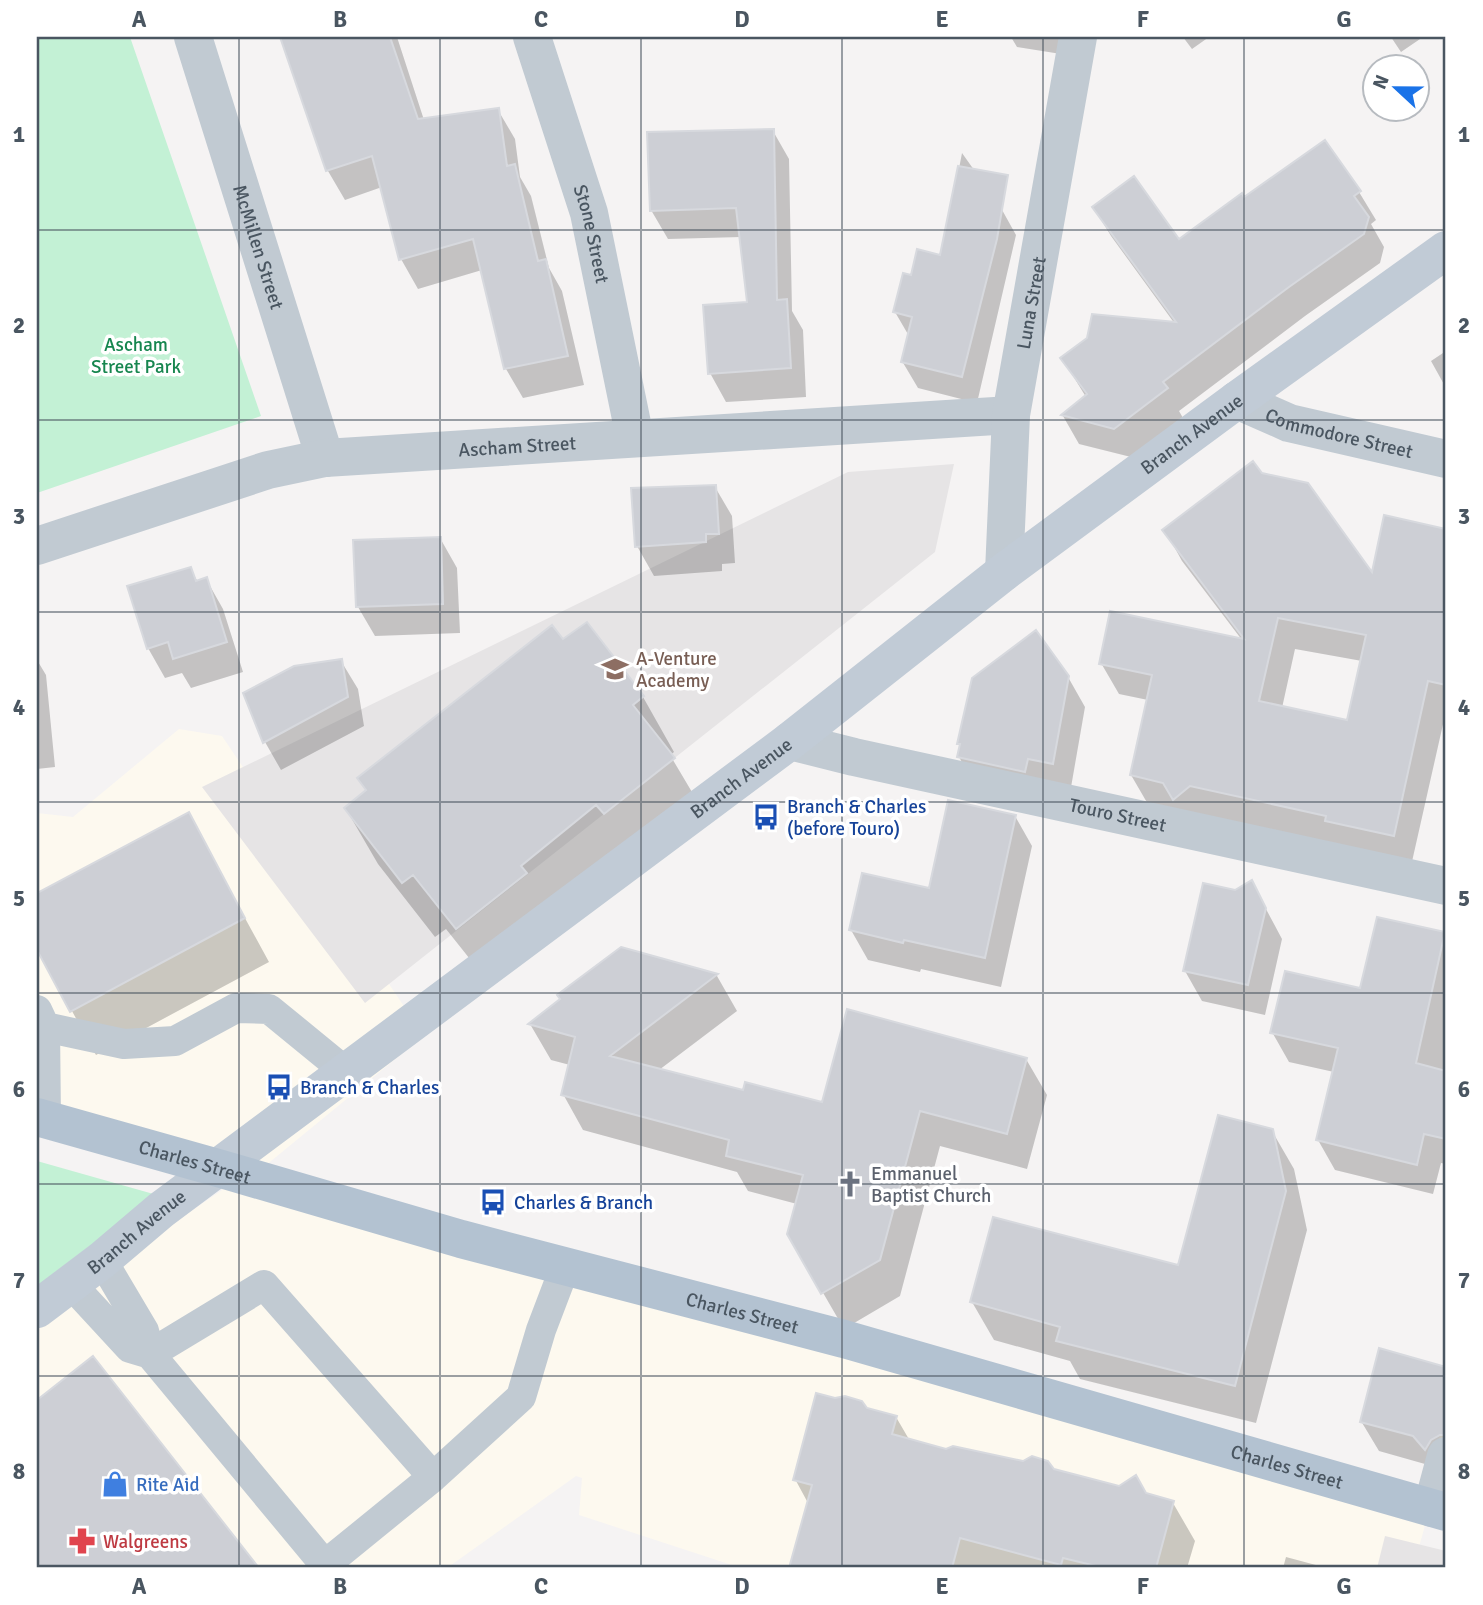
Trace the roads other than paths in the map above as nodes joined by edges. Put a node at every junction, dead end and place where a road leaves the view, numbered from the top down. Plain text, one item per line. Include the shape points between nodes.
1 (192, 37) edge
2 (532, 37) edge
3 (1078, 37) edge
4 (1446, 250) edge
5 (1237, 400) junction
6 (1011, 415) junction
7 (635, 438) junction
8 (325, 458) junction
9 (1446, 459) edge
10 (37, 546) edge
11 (1004, 572) junction
12 (790, 741) junction
13 (1446, 886) edge
14 (41, 1018) edge
15 (346, 1072) junction
16 (41, 1119) edge
17 (218, 1168) junction
18 (102, 1260) junction
19 (565, 1266) junction
20 (70, 1283) junction
21 (37, 1308) edge
22 (150, 1354) junction
23 (1446, 1456) edge
24 (433, 1477) junction
25 (1439, 1510) edge
26 (323, 1567) edge

1 - 8 street, McMillen Street
2 - 7 street, Stone Street via 589,213
3 - 6 street, Luna Street
4 - 5 main road, Branch Avenue
5 - 9 street, Commodore Street via 1289,423
5 - 11 main road, Branch Avenue
6 - 7 street, Ascham Street
6 - 11 street, Luna Street
7 - 8 street, Ascham Street
8 - 10 street, Ascham Street via 268,470
11 - 12 main road, Branch Avenue
12 - 13 street, Touro Street
12 - 15 main road, Branch Avenue
14 - 15 lane via 124,1044 175,1041 236,1008 269,1009
14 - 16 lane
15 - 17 main road, Branch Avenue
16 - 17 main road, Charles Street
17 - 18 main road, Branch Avenue
17 - 19 main road, Charles Street
18 - 20 main road, Branch Avenue
18 - 22 lane via 144,1331
19 - 24 lane via 521,1397
19 - 25 main road, Charles Street via 844,1339
20 - 21 main road, Branch Avenue
20 - 22 lane via 130,1348
22 - 24 lane via 264,1285
22 - 26 lane
23 - 25 street
24 - 26 lane

